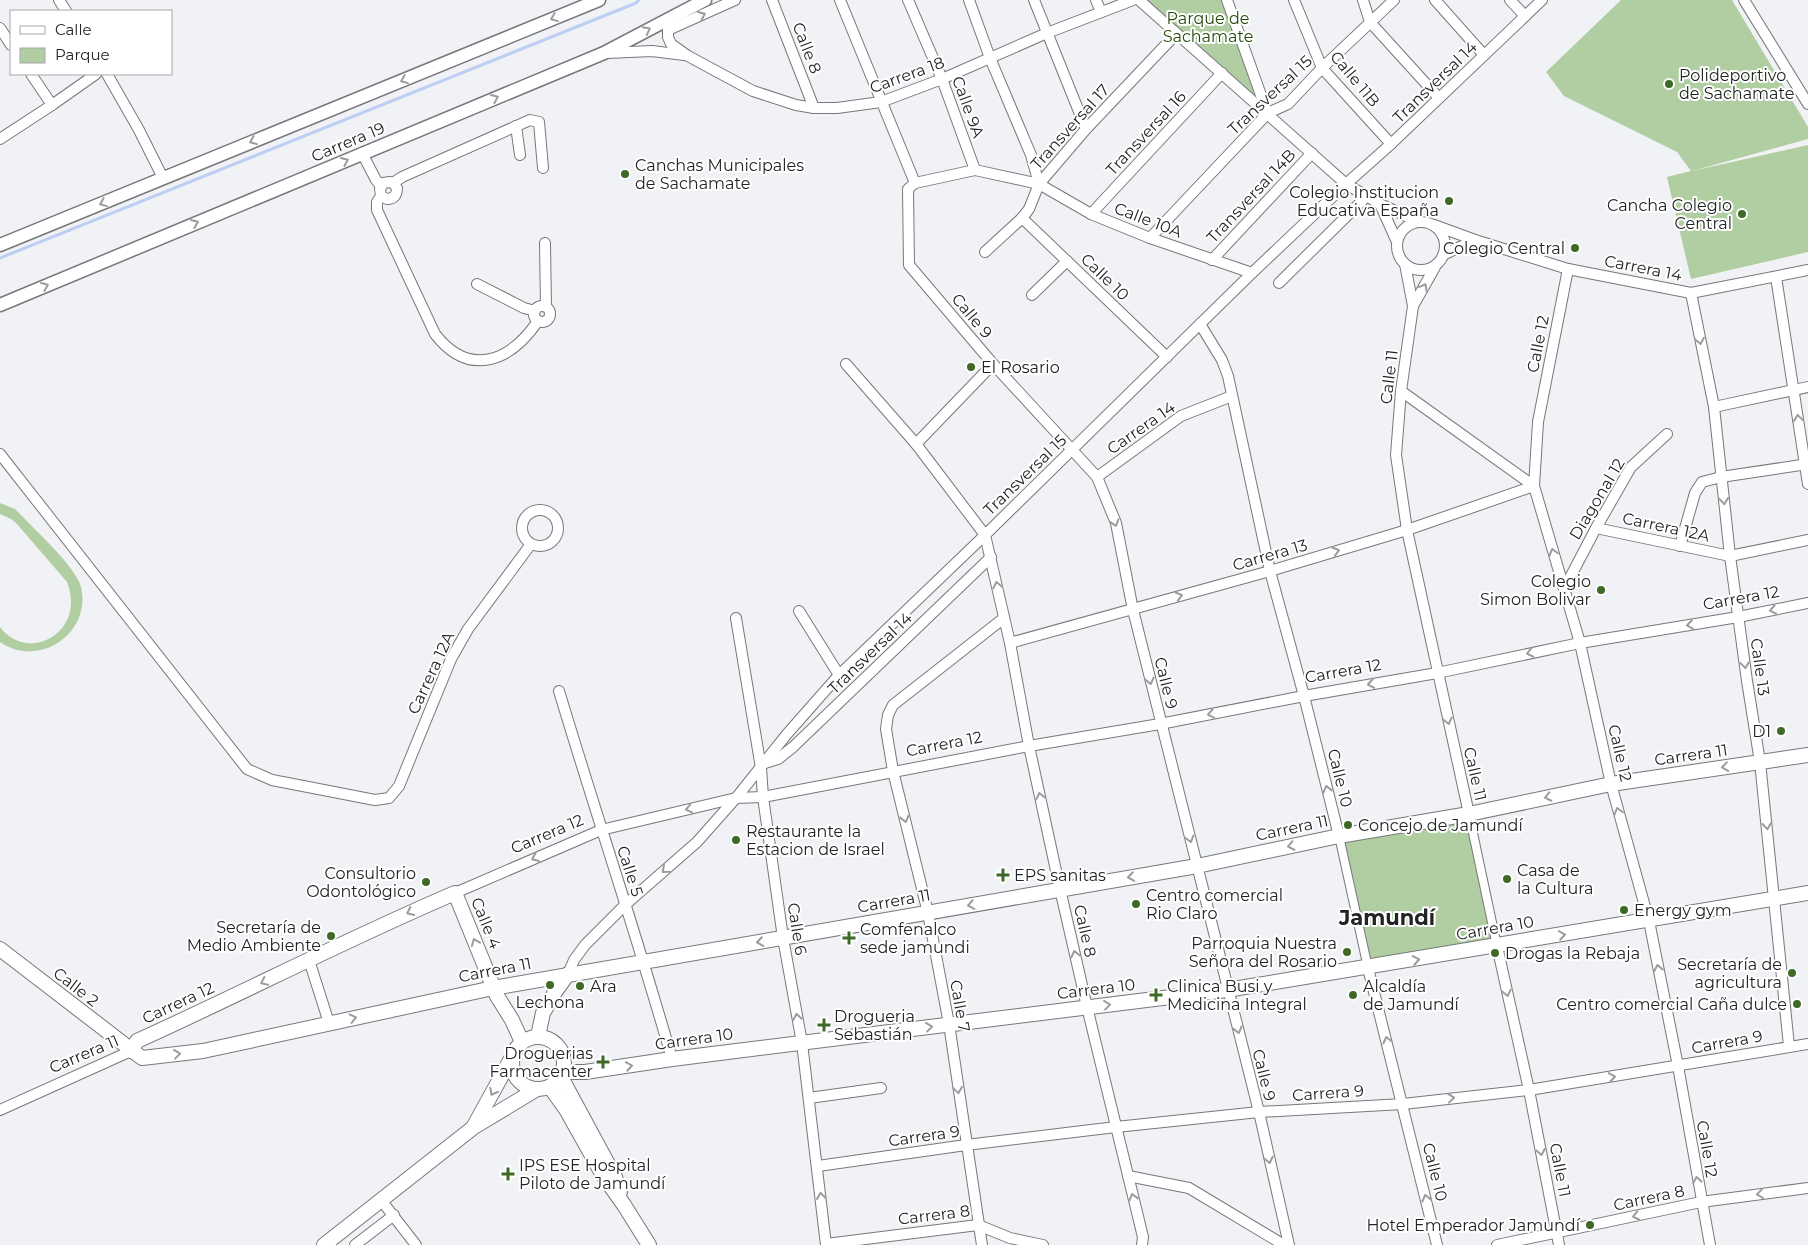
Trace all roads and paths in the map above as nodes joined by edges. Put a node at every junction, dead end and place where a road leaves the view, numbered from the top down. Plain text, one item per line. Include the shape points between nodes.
1 (599, 0) edge
2 (705, 0) edge
3 (735, 0) edge
4 (772, 0) edge
5 (840, 0) edge
6 (908, 0) edge
7 (969, 0) edge
8 (1034, 0) edge
9 (1096, 0) edge
10 (1133, 0) edge
11 (1139, 0) edge
12 (1227, 0) edge
13 (1294, 0) edge
14 (1363, 0) edge
15 (1394, 0) edge
16 (1435, 0) edge
17 (1510, 0) edge
18 (1542, 0) edge
19 (1744, 0) edge
20 (1101, 12) junction
21 (1526, 16) junction
22 (1370, 22) junction
23 (670, 24) junction
24 (0, 28) edge
25 (1047, 34) junction
26 (1176, 34) junction
27 (10, 43) edge
28 (604, 53) junction
29 (1484, 55) junction
30 (688, 56) junction
31 (990, 58) junction
32 (1322, 68) junction
33 (1222, 73) junction
34 (32, 75) edge
35 (95, 75) edge
36 (108, 75) edge
37 (942, 79) junction
38 (1440, 98) junction
39 (881, 102) junction
40 (1808, 104) edge
41 (52, 105) junction
42 (814, 108) junction
43 (1268, 113) junction
44 (516, 126) junction
45 (1086, 129) junction
46 (0, 139) edge
47 (1391, 144) junction
48 (1312, 153) junction
49 (362, 154) junction
50 (520, 156) dead end
51 (543, 168) dead end
52 (975, 170) junction
53 (163, 178) junction
54 (393, 183) junction
55 (1346, 184) junction
56 (912, 186) junction
57 (1037, 189) junction
58 (381, 191) junction
59 (1367, 196) junction
60 (1380, 204) junction
61 (1091, 214) junction
62 (1022, 218) junction
63 (1419, 222) junction
64 (1434, 226) junction
65 (1150, 238) junction
66 (1475, 240) junction
67 (1397, 242) junction
68 (545, 243) dead end
69 (0, 245) edge
70 (985, 252) dead end
71 (1445, 254) junction
72 (1212, 260) junction
73 (1067, 261) junction
74 (1404, 264) junction
75 (1435, 267) junction
76 (1568, 269) junction
77 (1808, 270) edge
78 (1252, 273) junction
79 (1776, 277) junction
80 (1279, 283) dead end
81 (477, 284) dead end
82 (1691, 293) junction
83 (1032, 295) dead end
84 (0, 305) edge
85 (1413, 306) junction
86 (536, 316) junction
87 (1200, 324) junction
88 (1167, 357) junction
89 (846, 364) dead end
90 (993, 364) junction
91 (1808, 386) edge
92 (1794, 389) junction
93 (1401, 391) junction
94 (1232, 396) junction
95 (1714, 406) junction
96 (1667, 434) dead end
97 (916, 444) junction
98 (1071, 451) junction
99 (0, 454) edge
100 (1806, 464) edge
101 (1097, 477) junction
102 (1721, 477) junction
103 (1808, 484) edge
104 (1534, 486) junction
105 (1596, 528) junction
106 (1407, 530) junction
107 (985, 535) junction
108 (1808, 540) edge
109 (531, 544) dead end
110 (1680, 546) junction
111 (1730, 556) junction
112 (991, 557) junction
113 (1270, 571) junction
114 (1564, 589) junction
115 (1808, 603) edge
116 (1132, 610) junction
117 (799, 611) dead end
118 (1738, 617) junction
119 (736, 618) dead end
120 (1004, 618) junction
121 (1010, 643) junction
122 (1580, 643) junction
123 (1437, 673) junction
124 (839, 675) junction
125 (559, 691) dead end
126 (1304, 696) junction
127 (1160, 724) junction
128 (1029, 746) junction
129 (1808, 755) edge
130 (1760, 762) junction
131 (763, 766) junction
132 (893, 772) junction
133 (1611, 784) junction
134 (763, 797) junction
135 (736, 798) junction
136 (1469, 814) junction
137 (601, 830) junction
138 (1339, 836) junction
139 (1197, 866) junction
140 (1060, 889) junction
141 (455, 893) junction
142 (1808, 893) edge
143 (1774, 899) junction
144 (625, 906) junction
145 (928, 913) junction
146 (1649, 921) junction
147 (783, 938) junction
148 (1497, 946) junction
149 (0, 950) edge
150 (309, 960) junction
151 (644, 961) junction
152 (1368, 968) junction
153 (568, 974) junction
154 (494, 988) junction
155 (1227, 990) junction
156 (1087, 1007) junction
157 (329, 1023) junction
158 (949, 1024) junction
159 (530, 1038) junction
160 (802, 1043) junction
161 (1808, 1044) edge
162 (1789, 1046) junction
163 (131, 1051) junction
164 (512, 1057) junction
165 (672, 1059) junction
166 (1678, 1066) junction
167 (562, 1074) junction
168 (544, 1088) junction
169 (881, 1088) dead end
170 (1529, 1090) junction
171 (809, 1098) junction
172 (1403, 1104) junction
173 (0, 1110) edge
174 (1258, 1112) junction
175 (474, 1126) junction
176 (1116, 1127) junction
177 (583, 1129) junction
178 (966, 1144) junction
179 (818, 1166) junction
180 (1128, 1176) junction
181 (1808, 1188) edge
182 (381, 1200) junction
183 (1701, 1202) junction
184 (394, 1215) junction
185 (978, 1224) junction
186 (1556, 1234) junction
187 (650, 1244) edge
188 (324, 1245) edge
189 (355, 1245) edge
190 (416, 1245) edge
191 (826, 1245) edge
192 (982, 1245) edge
193 (1043, 1245) edge
194 (1142, 1245) edge
195 (1284, 1245) edge
196 (1289, 1245) edge
197 (1438, 1245) edge
198 (1497, 1245) edge
199 (1559, 1245) edge
200 (1710, 1245) edge

1 -> 53 street
2 - 23 street, Carrera 19
23 -> 3 street, Carrera 19
4 - 42 street, Calle 8
5 - 39 street, Calle 9
6 - 37 street, Calle 9A
7 - 31 street
8 - 25 street
9 - 20 street
10 - 20 street, Carrera 18
11 - 26 street
12 - 43 street
13 - 32 street, Calle 11B
14 - 22 street
15 - 22 street, Transversal 15
16 - 29 street
17 - 21 street
18 - 21 street, Transversal 14
19 - 40 street
20 - 25 street, Carrera 18
21 - 29 street, Transversal 14
22 - 32 street, Transversal 15
22 - 38 street
28 -> 23 street, Carrera 19
23 - 30 street, Carrera 18 via 668,37 671,44
24 - 27 street
25 - 31 street, Carrera 18
25 - 45 street
26 - 33 street
26 - 45 street, Transversal 17
28 - 30 street, Carrera 18 via 665,52
49 -> 28 street, Carrera 19
29 - 38 street, Transversal 14
30 - 42 street, Carrera 18 via 753,91
31 - 37 street, Carrera 18
31 - 57 street via 1031,155
32 - 43 street, Transversal 15 via 1288,104
32 - 47 street, Calle 11B
33 - 43 street
33 - 61 street, Transversal 16
34 - 41 street
35 - 41 street
36 - 53 street
37 - 39 street, Carrera 18
37 - 52 street, Calle 9A
38 - 47 street, Transversal 14
39 - 42 street, Carrera 18
39 - 56 street, Calle 9
41 - 46 street
43 - 48 street
43 - 65 street, Transversal 15
44 - 50 street
44 - 51 street via 530,120 539,122
44 - 54 street
45 - 57 street, Transversal 17
47 - 55 street, Transversal 14
48 - 55 street
48 - 72 street, Transversal 14B
49 - 58 street
84 -> 49 street, Carrera 19
52 - 56 street, Transversal 17
52 - 57 street, Transversal 17
53 -> 69 street
54 - 58 street via 386,182
54 - 58 street via 397,188 394,198 387,199
55 - 59 street
55 - 78 street, Transversal 15
56 - 90 street, Calle 9 via 909,265
57 - 61 street, Calle 10A
57 - 62 street
58 - 86 street via 377,210 435,334 446,348 470,360 492,360 523,341
59 - 60 street
59 - 80 street
60 - 63 street
60 - 67 street
61 - 65 street, Calle 10A
62 - 70 street
62 - 73 street, Calle 10
63 - 64 street
63 - 67 street via 1405,228
64 - 66 street, Carrera 14
64 - 71 street via 1444,238
65 - 72 street, Calle 10A
66 - 71 street
66 - 76 street, Carrera 14
67 - 74 street via 1399,258
68 - 86 street via 546,307 550,318 544,322
71 - 75 street
72 - 78 street, Calle 10A
73 - 83 street
73 - 88 street, Calle 10
74 - 75 street via 1419,271
74 - 85 street, Calle 11
85 -> 75 street, Calle 11
76 - 82 street, Carrera 14
76 - 104 street, Calle 12 via 1538,422
77 - 79 street, Carrera 14
78 - 87 street, Transversal 15
79 - 82 street, Carrera 14
79 - 92 street
81 - 86 street
82 -> 95 street, Calle 13
85 - 93 street, Calle 11
87 - 88 street, Transversal 15
87 - 94 street, Calle 10 via 1222,360
88 - 98 street, Transversal 15
89 - 97 street
90 - 97 street
90 - 98 street, Calle 9
91 - 92 street
92 - 95 street
100 -> 92 street
93 - 104 street
93 - 106 street, Calle 11 via 1396,455
94 - 101 street, Carrera 14 via 1181,416
94 - 113 street, Calle 10
95 - 102 street, Calle 13
96 - 105 street, Diagonal 12 via 1631,467
97 - 107 street
98 - 101 street, Calle 9
98 - 107 street, Transversal 15
99 - 109 street, Carrera 12A via 247,769 272,780 376,800 389,798 398,786 441,681 468,629
100 - 102 street
100 - 103 street
101 -> 116 street, Calle 9 via 1116,523
102 - 110 street via 1702,482 1695,493
102 -> 111 street, Calle 13
104 - 106 street, Carrera 13
114 -> 104 street, Calle 12
105 - 110 street, Carrera 12A
105 - 114 street, Diagonal 12
113 -> 106 street, Carrera 13
106 - 123 street, Calle 11
107 - 112 street, Calle 8
107 - 124 street, Transversal 15
108 - 111 street
110 - 111 street, Carrera 12A
111 - 118 street, Calle 13
120 -> 112 street, Calle 8
112 - 131 street, Transversal 14 via 793,747
116 -> 113 street, Carrera 13
113 - 126 street, Calle 10
114 - 122 street, Calle 12
115 -> 118 street, Carrera 12
116 - 121 street, Carrera 13
116 -> 127 street, Calle 9
117 - 124 street
118 -> 122 street, Carrera 12
118 -> 130 street, Calle 13
119 - 131 street, Calle 6
120 - 121 street, Calle 8
120 - 132 street, Calle 7 via 893,706 886,729
121 - 128 street, Calle 8
122 -> 123 street, Carrera 12
122 - 133 street, Calle 12
123 -> 126 street, Carrera 12
123 -> 136 street, Calle 11
124 - 131 street, Transversal 15
125 - 137 street, Calle 5
126 -> 127 street, Carrera 12
138 -> 126 street, Calle 10
127 - 128 street, Carrera 12
127 -> 139 street, Calle 9
128 - 132 street, Carrera 12
140 -> 128 street, Calle 8
129 - 130 main road, Carrera 11
130 -> 133 main road, Carrera 11
130 -> 143 street, Calle 13
131 - 134 street, Calle 6
131 - 135 street, Transversal 15
132 - 134 street, Carrera 12
132 -> 145 street, Calle 7
133 -> 136 main road, Carrera 11
146 -> 133 street, Calle 12
134 - 135 street, Carrera 12
134 - 147 street, Calle 6
135 -> 137 street, Carrera 12
135 -> 144 street via 697,842
136 - 138 main road, Carrera 11
136 - 148 street, Calle 11
137 -> 141 street, Carrera 12
137 - 144 street, Calle 5
138 -> 139 main road, Carrera 11
138 - 152 street, Calle 10
139 -> 140 main road, Carrera 11
139 - 155 street, Calle 9
140 -> 145 main road, Carrera 11
156 -> 140 street, Calle 8
141 -> 150 main road, Carrera 12
154 -> 141 main road, Calle 4
142 - 143 main road, Carrera 10
143 - 146 main road, Carrera 10
143 - 162 street, Calle 13
144 - 151 street, Calle 5
144 - 153 street via 585,945
145 - 147 main road, Carrera 11
145 - 158 street, Calle 7
148 -> 146 main road, Carrera 10
166 -> 146 street, Calle 12
147 -> 151 main road, Carrera 11
160 -> 147 street, Calle 6
152 -> 148 main road, Carrera 10
148 -> 170 street, Calle 11
149 - 163 main road, Calle 2
150 - 157 street
150 -> 163 main road, Carrera 12 via 137,1041
151 - 153 main road, Carrera 11
151 - 165 street, Calle 5
152 - 155 main road, Carrera 10
172 -> 152 street, Calle 10
153 - 154 main road, Carrera 11
153 - 159 main road
157 -> 154 main road, Carrera 11
154 - 159 main road, Calle 4 via 512,1020
156 -> 155 main road, Carrera 10
155 -> 174 street, Calle 9
156 - 158 main road, Carrera 10
156 - 176 street, Calle 8
163 -> 157 main road, Carrera 11 via 142,1058 203,1051
160 -> 158 main road, Carrera 10
158 -> 178 street, Calle 7
159 - 164 main road via 516,1048
159 - 167 main road via 547,1038 560,1048 565,1064
160 - 165 main road, Carrera 10
160 - 171 street, Calle 6
161 - 162 street, Carrera 9
162 - 166 street, Carrera 9
163 - 173 street, Carrera 11
164 - 168 main road via 512,1066 520,1082 528,1087
164 -> 175 main road
167 -> 165 main road, Carrera 10
170 -> 166 street, Carrera 9
183 -> 166 street, Calle 12
167 - 168 main road
167 - 177 main road
168 - 175 main road
168 - 177 main road
169 - 171 street
172 -> 170 street, Carrera 9
170 -> 186 street, Calle 11
171 - 179 street, Calle 6
172 - 174 street, Carrera 9
197 -> 172 street, Calle 10
174 - 176 street, Carrera 9
174 -> 196 street, Calle 9
175 - 182 main road
176 - 178 street, Carrera 9
176 - 180 street, Calle 8
177 - 187 main road via 604,1177
178 - 179 street, Carrera 9
178 - 185 street, Calle 7
191 -> 179 street, Calle 6
194 -> 180 street, Calle 8 via 1143,1237
180 - 195 street via 1189,1188
181 -> 183 street, Carrera 8
182 - 184 street
182 - 188 main road
183 -> 186 street, Carrera 8
183 - 200 street, Calle 12
184 - 189 street
184 - 190 street
185 - 191 street, Carrera 8
185 - 192 street, Calle 7
185 - 193 street, Carrera 8 via 1010,1238
186 - 198 street, Carrera 8
186 - 199 street, Calle 11

